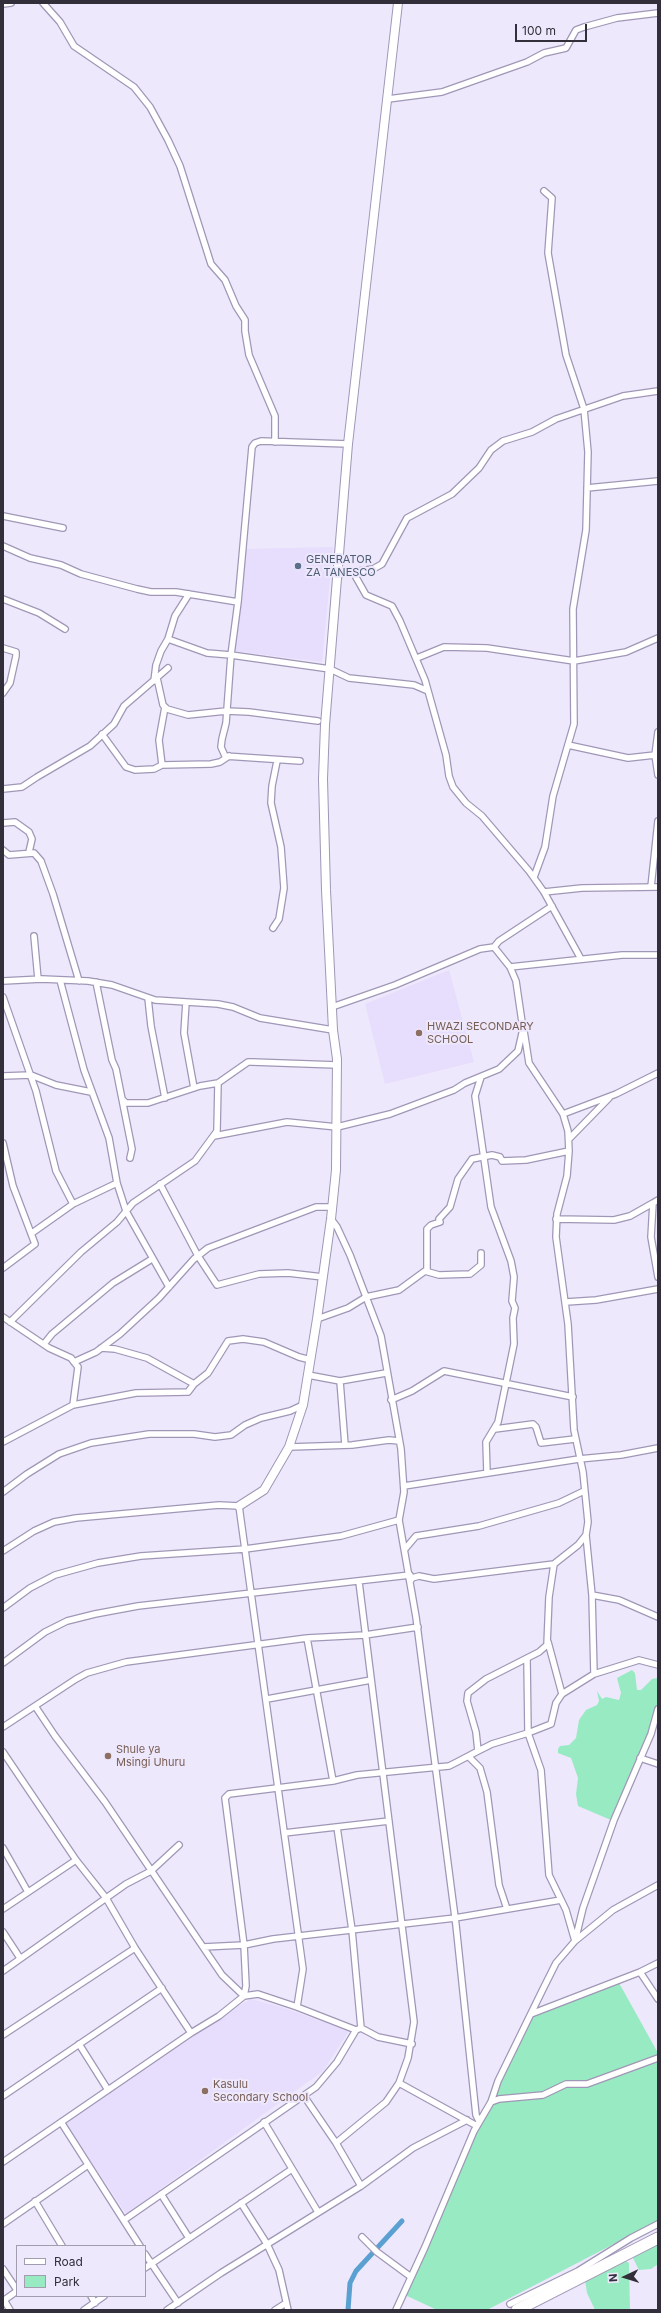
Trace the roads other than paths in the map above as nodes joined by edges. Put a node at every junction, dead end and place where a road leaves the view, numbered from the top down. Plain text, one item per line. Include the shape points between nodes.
1 (11, 3) edge
2 (44, 3) edge
3 (398, 3) edge
4 (3, 4) edge
5 (658, 13) edge
6 (388, 99) junction
7 (544, 191) dead end
8 (658, 391) edge
9 (584, 409) junction
10 (275, 442) junction
11 (348, 444) junction
12 (658, 480) edge
13 (587, 488) junction
14 (3, 516) edge
15 (63, 528) dead end
16 (3, 546) edge
17 (352, 572) junction
18 (337, 576) junction
19 (189, 594) junction
20 (3, 599) edge
21 (238, 602) junction
22 (65, 629) dead end
23 (658, 638) edge
24 (168, 639) junction
25 (3, 648) edge
26 (231, 655) junction
27 (417, 658) junction
28 (574, 661) junction
29 (168, 668) dead end
30 (330, 669) junction
31 (156, 680) junction
32 (428, 691) junction
33 (3, 693) edge
34 (165, 707) junction
35 (226, 711) junction
36 (318, 721) dead end
37 (658, 732) edge
38 (102, 734) junction
39 (568, 745) junction
40 (657, 755) edge
41 (230, 756) junction
42 (277, 761) junction
43 (300, 762) dead end
44 (162, 765) junction
45 (658, 775) edge
46 (3, 789) edge
47 (658, 821) edge
48 (3, 823) edge
49 (3, 850) edge
50 (29, 852) junction
51 (534, 877) junction
52 (651, 886) junction
53 (658, 887) edge
54 (544, 892) junction
55 (552, 906) junction
56 (273, 928) dead end
57 (34, 936) dead end
58 (494, 947) junction
59 (658, 955) edge
60 (581, 959) junction
61 (510, 967) junction
62 (38, 979) junction
63 (60, 980) junction
64 (3, 981) edge
65 (78, 981) junction
66 (96, 982) junction
67 (3, 997) edge
68 (148, 998) junction
69 (186, 1002) junction
70 (332, 1007) junction
71 (523, 1029) junction
72 (333, 1030) junction
73 (337, 1065) junction
74 (658, 1073) edge
75 (30, 1075) junction
76 (3, 1076) edge
77 (481, 1077) junction
78 (218, 1083) junction
79 (194, 1088) junction
80 (91, 1092) junction
81 (610, 1097) junction
82 (166, 1098) junction
83 (122, 1099) junction
84 (563, 1114) junction
85 (337, 1126) junction
86 (214, 1136) junction
87 (569, 1139) junction
88 (3, 1143) edge
89 (569, 1151) junction
90 (484, 1157) junction
91 (130, 1158) dead end
92 (117, 1183) junction
93 (160, 1184) junction
94 (656, 1201) edge
95 (74, 1204) junction
96 (332, 1207) junction
97 (126, 1211) junction
98 (331, 1219) junction
99 (556, 1219) junction
100 (655, 1222) edge
101 (32, 1234) junction
102 (481, 1253) dead end
103 (656, 1255) edge
104 (198, 1256) junction
105 (152, 1259) junction
106 (3, 1268) edge
107 (427, 1270) junction
108 (323, 1277) junction
109 (658, 1277) edge
110 (169, 1287) junction
111 (658, 1289) edge
112 (366, 1297) junction
113 (566, 1302) junction
114 (3, 1317) edge
115 (317, 1319) junction
116 (10, 1322) junction
117 (44, 1344) junction
118 (101, 1348) junction
119 (311, 1360) junction
120 (74, 1362) junction
121 (386, 1373) junction
122 (308, 1375) junction
123 (340, 1381) junction
124 (194, 1384) junction
125 (506, 1384) junction
126 (573, 1397) junction
127 (391, 1400) junction
128 (73, 1405) junction
129 (303, 1405) junction
130 (495, 1429) junction
131 (575, 1439) junction
132 (399, 1441) junction
133 (3, 1442) edge
134 (345, 1445) junction
135 (289, 1447) junction
136 (658, 1448) edge
137 (579, 1459) junction
138 (487, 1474) junction
139 (404, 1486) junction
140 (584, 1491) junction
141 (3, 1492) edge
142 (239, 1506) junction
143 (399, 1520) junction
144 (586, 1535) junction
145 (245, 1549) junction
146 (405, 1549) junction
147 (3, 1551) edge
148 (554, 1564) junction
149 (410, 1578) junction
150 (359, 1582) junction
151 (250, 1595) junction
152 (592, 1595) junction
153 (3, 1608) edge
154 (658, 1617) edge
155 (418, 1627) junction
156 (365, 1635) junction
157 (307, 1638) junction
158 (548, 1640) junction
159 (257, 1645) junction
160 (527, 1659) junction
161 (3, 1663) edge
162 (658, 1665) edge
163 (594, 1674) junction
164 (371, 1680) junction
165 (318, 1690) junction
166 (562, 1694) junction
167 (267, 1699) junction
168 (35, 1706) junction
169 (658, 1709) edge
170 (3, 1727) edge
171 (528, 1732) junction
172 (478, 1751) junction
173 (3, 1752) edge
174 (469, 1757) junction
175 (640, 1758) junction
176 (658, 1764) edge
177 (435, 1767) junction
178 (383, 1772) junction
179 (333, 1781) junction
180 (278, 1788) junction
181 (389, 1821) junction
182 (337, 1827) junction
183 (284, 1833) junction
184 (179, 1845) dead end
185 (3, 1848) edge
186 (76, 1860) junction
187 (151, 1871) junction
188 (658, 1885) edge
189 (28, 1892) junction
190 (106, 1898) junction
191 (561, 1900) junction
192 (3, 1908) edge
193 (507, 1909) junction
194 (455, 1918) junction
195 (402, 1924) junction
196 (352, 1930) junction
197 (3, 1932) edge
198 (298, 1937) junction
199 (575, 1940) junction
200 (244, 1945) junction
201 (203, 1947) junction
202 (135, 1948) junction
203 (20, 1958) junction
204 (658, 1963) edge
205 (3, 1971) edge
206 (640, 1972) junction
207 (162, 1988) junction
208 (244, 1996) junction
209 (658, 1999) edge
210 (297, 2007) junction
211 (532, 2014) junction
212 (358, 2029) junction
213 (191, 2033) junction
214 (3, 2035) edge
215 (79, 2044) junction
216 (412, 2044) junction
217 (658, 2058) edge
218 (399, 2083) junction
219 (108, 2090) junction
220 (3, 2096) edge
221 (304, 2096) junction
222 (491, 2102) junction
223 (466, 2120) junction
224 (61, 2122) junction
225 (264, 2122) junction
226 (478, 2124) junction
227 (336, 2143) junction
228 (3, 2162) edge
229 (88, 2165) junction
230 (292, 2169) junction
231 (361, 2186) junction
232 (161, 2194) junction
233 (35, 2201) junction
234 (241, 2203) junction
235 (318, 2212) junction
236 (124, 2220) junction
237 (3, 2224) edge
238 (658, 2224) edge
239 (362, 2237) dead end
240 (189, 2238) junction
241 (658, 2238) edge
242 (267, 2244) junction
243 (61, 2245) edge
244 (139, 2245) edge
245 (146, 2255) edge
246 (152, 2264) junction
247 (146, 2267) edge
248 (3, 2269) edge
249 (411, 2277) junction
250 (16, 2289) edge
251 (16, 2292) edge
252 (92, 2297) edge
253 (102, 2297) edge
254 (4, 2301) edge
255 (95, 2302) junction
256 (178, 2303) junction
257 (286, 2303) junction
258 (514, 2307) edge
259 (10, 2310) edge
260 (84, 2310) edge
261 (167, 2310) edge
262 (275, 2310) edge
263 (288, 2310) edge
264 (396, 2310) edge

1 - 4 street
2 - 10 street via 60,22 74,46 134,87 150,107 168,140 180,166 211,264 225,280 245,320 249,355 275,416
3 - 6 street
5 - 6 street via 617,18 584,27 576,30 566,48 544,53 527,62 442,92
6 - 11 street
7 - 9 street via 552,198 548,254 566,355
8 - 9 street via 623,396
9 - 13 street via 588,452
9 - 17 street via 499,444 452,494 408,518 382,564 373,569
10 - 11 street
10 - 21 street via 255,443 252,447
11 - 18 street
12 - 13 street
13 - 28 street via 586,530 573,609
14 - 15 street
16 - 19 street via 30,558 137,589
17 - 18 street
17 - 27 street via 366,595 392,606
18 - 30 street
19 - 21 street
19 - 24 street via 175,616
20 - 22 street via 39,613
21 - 26 street
23 - 28 street via 620,653
24 - 26 street via 207,653
24 - 31 street via 156,665
25 - 33 street via 16,652 10,682
26 - 30 street
26 - 35 street
27 - 28 street via 444,647 466,647
27 - 32 street
28 - 39 street via 574,724
29 - 31 street
30 - 32 street via 349,678 414,685
30 - 70 street via 323,779
31 - 34 street
31 - 38 street via 124,706 114,724
32 - 51 street via 453,787 482,816
34 - 35 street via 188,715
34 - 44 street via 159,740
35 - 36 street
35 - 41 street via 221,747 225,756
37 - 40 street
38 - 44 street via 126,767 135,770 154,769
38 - 46 street via 90,746 37,777 30,784 22,788
39 - 40 street via 628,758
39 - 51 street via 553,796 545,847
40 - 45 street
41 - 42 street
41 - 44 street via 211,764
42 - 43 street
42 - 56 street via 272,786 272,803 281,847 284,888 279,919
47 - 52 street
48 - 50 street via 15,822 29,832 32,839
49 - 50 street via 15,856
50 - 65 street via 38,857 51,887
51 - 54 street
52 - 53 street
52 - 54 street
54 - 55 street
55 - 58 street via 499,941
55 - 60 street
57 - 62 street
58 - 61 street
58 - 70 street via 480,949
59 - 60 street
60 - 61 street
61 - 71 street via 516,981
62 - 63 street
62 - 64 street
63 - 65 street
63 - 80 street
65 - 66 street
66 - 68 street
66 - 83 street
67 - 75 street
68 - 69 street
68 - 82 street via 151,1026
69 - 72 street via 218,1004 260,1018
69 - 79 street via 184,1032
70 - 72 street
71 - 77 street via 518,1051 500,1069
71 - 84 street via 529,1063
72 - 73 street
73 - 78 street via 248,1062
73 - 85 street
74 - 81 street
75 - 76 street
75 - 80 street via 56,1085
75 - 95 street via 56,1172
77 - 85 street via 390,1114
77 - 90 street via 475,1096
78 - 79 street
78 - 86 street via 218,1121
79 - 82 street
80 - 92 street via 109,1138
81 - 84 street
81 - 87 street
82 - 83 street via 136,1104 126,1103
83 - 91 street via 132,1149
84 - 87 street
85 - 86 street via 287,1122
85 - 96 street
86 - 93 street via 195,1161
87 - 89 street
88 - 101 street via 13,1186
89 - 90 street via 526,1160 502,1161 500,1157
89 - 99 street via 567,1176
90 - 107 street via 472,1159 458,1179 450,1207 439,1219 440,1222 431,1224 427,1229
90 - 125 street via 491,1208 507,1247 514,1277 514,1344
92 - 95 street
92 - 97 street
93 - 97 street
93 - 104 street
94 - 99 street via 630,1216 614,1220
94 - 100 street
95 - 101 street
96 - 98 street
96 - 104 street via 316,1207 220,1243
97 - 105 street
97 - 116 street
98 - 108 street
98 - 112 street via 350,1255
99 - 113 street via 556,1237
100 - 103 street via 651,1238
101 - 106 street via 35,1244
102 - 107 street via 481,1265 470,1274 439,1275
103 - 109 street
104 - 108 street via 217,1285 259,1274 288,1273
104 - 110 street
105 - 110 street
105 - 117 street via 113,1283 52,1334
107 - 112 street via 399,1290
108 - 115 street
110 - 118 street via 140,1317
111 - 113 street via 596,1300
112 - 115 street via 348,1308
112 - 121 street via 381,1336
113 - 126 street
114 - 116 street
115 - 119 street
116 - 117 street
117 - 120 street
118 - 120 street
118 - 124 street via 147,1358
119 - 122 street
119 - 124 street via 264,1342 228,1340 208,1373
120 - 128 street via 78,1366
121 - 123 street
121 - 127 street
122 - 123 street
122 - 129 street
123 - 134 street
124 - 128 street via 188,1392 136,1393
125 - 126 street
125 - 127 street via 444,1371 412,1391
125 - 130 street
126 - 131 street
127 - 132 street
128 - 133 street
129 - 135 street
129 - 141 street via 261,1418 231,1435 215,1437 194,1434 148,1434 91,1443 59,1454
130 - 131 street via 531,1424 536,1427 541,1443
130 - 138 street via 486,1442
131 - 137 street
132 - 134 street
132 - 139 street
134 - 135 street
135 - 142 street via 264,1490
136 - 137 street
137 - 138 street
137 - 140 street
138 - 139 street
139 - 143 street
140 - 144 street via 588,1522
140 - 146 street via 559,1503 479,1526 416,1536
142 - 145 street
142 - 147 street via 219,1505 54,1522 34,1531
143 - 145 street via 348,1535
143 - 146 street
144 - 148 street
144 - 152 street
145 - 151 street
145 - 153 street via 141,1556 98,1563 55,1575 30,1588
146 - 149 street
148 - 149 street via 434,1579 419,1576
148 - 158 street via 549,1596
149 - 150 street
149 - 155 street
150 - 151 street
150 - 156 street
151 - 159 street
151 - 161 street via 138,1606 67,1621 45,1632
152 - 154 street via 619,1600
152 - 163 street
155 - 156 street
155 - 177 street
156 - 157 street
156 - 164 street
157 - 159 street
157 - 165 street
158 - 160 street via 544,1649
158 - 166 street
159 - 167 street
159 - 168 street via 126,1662 87,1673
160 - 171 street
160 - 172 street via 490,1677 468,1693 467,1701 476,1732
162 - 163 street via 639,1660
163 - 166 street
164 - 165 street
164 - 178 street
165 - 167 street
165 - 179 street
166 - 171 street via 556,1703 551,1724
167 - 180 street
168 - 170 street
168 - 187 street via 105,1802
169 - 175 street
171 - 172 street
171 - 191 street via 541,1770 549,1875
172 - 174 street
173 - 186 street
174 - 177 street via 449,1766
174 - 193 street via 480,1768 487,1792 499,1885
175 - 176 street
175 - 199 street via 614,1820 583,1908
177 - 178 street
177 - 194 street
178 - 179 street
178 - 181 street
179 - 180 street
180 - 183 street
180 - 200 street via 229,1794 225,1798
181 - 182 street
181 - 195 street
182 - 183 street
182 - 196 street
183 - 198 street
184 - 187 street
185 - 189 street
186 - 189 street
186 - 190 street
187 - 190 street
187 - 201 street
188 - 199 street via 613,1910
189 - 192 street
190 - 202 street
190 - 203 street
191 - 193 street
191 - 199 street
193 - 194 street
194 - 195 street
194 - 226 street
195 - 196 street
195 - 216 street via 414,2022
196 - 198 street
196 - 212 street
197 - 203 street
198 - 200 street
198 - 210 street via 302,1969
199 - 211 street via 556,1963
200 - 201 street
200 - 208 street
201 - 208 street via 222,1975
202 - 207 street
202 - 214 street
203 - 205 street
204 - 206 street
206 - 209 street
206 - 211 street
207 - 213 street
207 - 215 street
208 - 210 street via 258,1994
208 - 213 street via 219,2016
210 - 212 street
211 - 222 street via 498,2081
212 - 216 street
212 - 221 street via 337,2062 316,2087
213 - 219 street
215 - 219 street
215 - 220 street
216 - 218 street
217 - 222 street via 587,2084 566,2084 543,2095
218 - 223 street
218 - 227 street via 386,2102
219 - 224 street
221 - 225 street
221 - 227 street
222 - 226 street
223 - 226 street
223 - 231 street via 413,2148
224 - 228 street
224 - 229 street
225 - 230 street
225 - 232 street
226 - 249 street
227 - 231 street
229 - 233 street
229 - 236 street
230 - 234 street
230 - 235 street
231 - 235 street
232 - 236 street
232 - 240 street
233 - 237 street
233 - 243 street
234 - 240 street
234 - 242 street
235 - 242 street
236 - 244 street
238 - 258 street
239 - 249 street via 372,2248
240 - 246 street
241 - 258 highway
242 - 256 street
242 - 257 street via 279,2270
245 - 246 street
246 - 247 street
246 - 256 street
248 - 250 street
249 - 264 street
251 - 254 street
252 - 255 street
253 - 255 street
254 - 259 street
255 - 260 street
256 - 261 street
257 - 262 street
257 - 263 street

